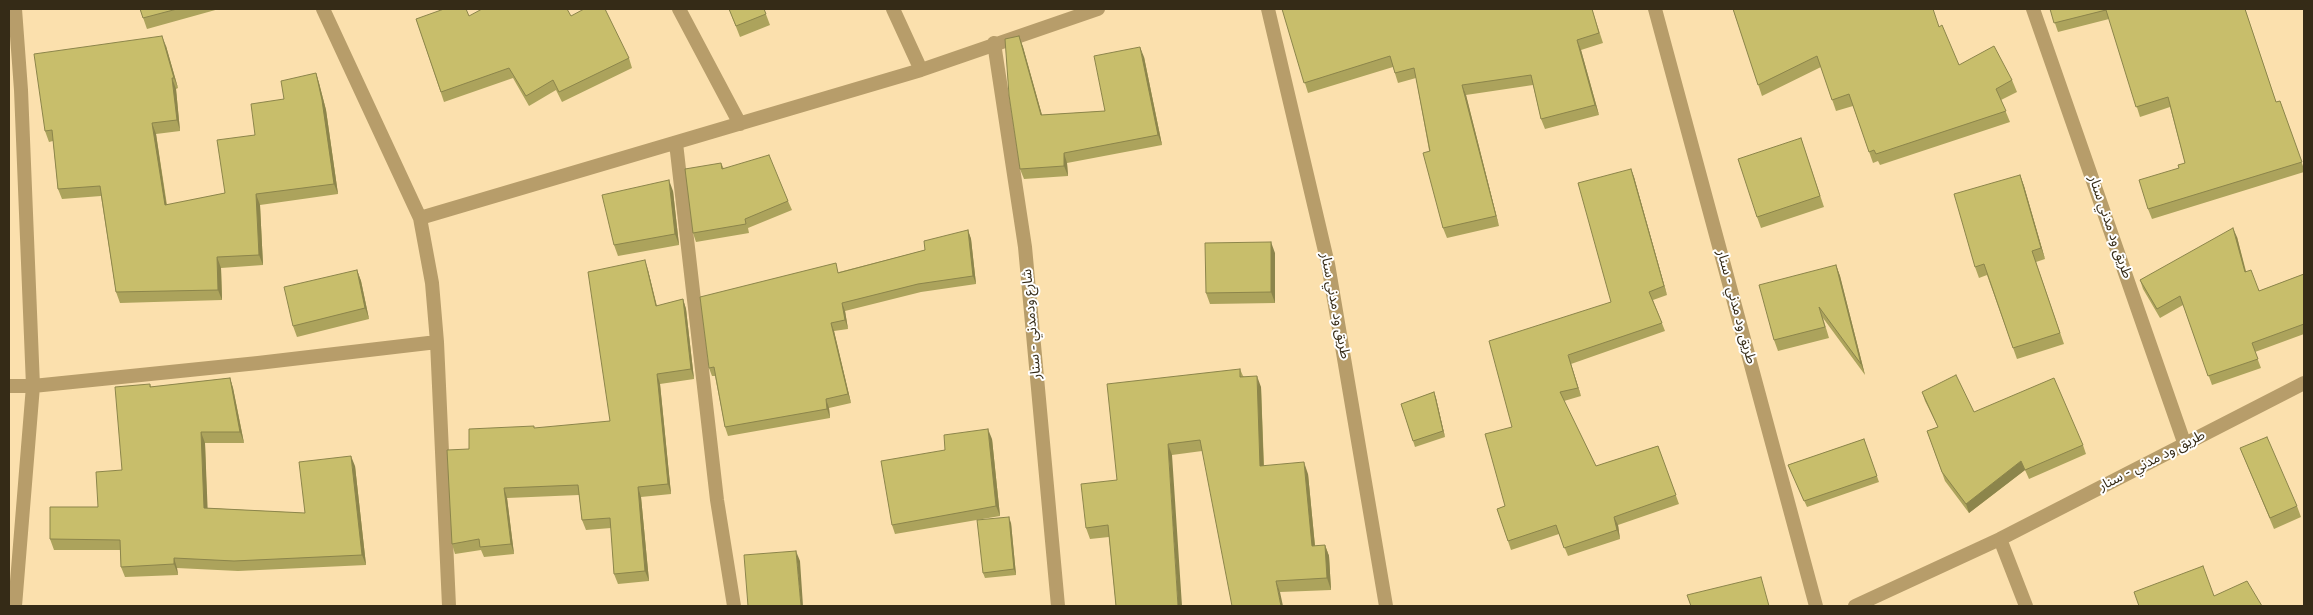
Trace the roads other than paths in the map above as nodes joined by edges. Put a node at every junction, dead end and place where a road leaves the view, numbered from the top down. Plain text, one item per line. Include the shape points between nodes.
1 (14, 9) edge
2 (323, 9) edge
3 (679, 9) edge
4 (893, 9) edge
5 (1098, 9) edge
6 (1268, 9) edge
7 (1655, 9) edge
8 (2034, 9) edge
9 (994, 43) junction
10 (921, 70) junction
11 (15, 91) edge
12 (740, 124) junction
13 (676, 143) junction
14 (420, 218) junction
15 (437, 342) junction
16 (2304, 383) edge
17 (9, 386) edge
18 (33, 386) junction
19 (2184, 445) junction
20 (2000, 539) junction
21 (16, 606) edge
22 (449, 606) edge
23 (734, 606) edge
24 (1058, 606) edge
25 (1386, 606) edge
26 (1816, 606) edge
27 (1854, 606) edge
28 (2026, 606) edge

1 - 11 street
2 - 14 street
3 - 12 street
4 - 10 street
5 - 9 street
6 - 25 street, طريق ود مدني سنار via 1328,264
7 - 26 street, طريق ود مدني - سنار
8 - 19 street, طريق ود مدني سنار
9 - 10 street
9 - 24 street, شارع ودمدني - سنار via 1025,246
10 - 12 street
11 - 18 street
12 - 13 street
13 - 14 street
13 - 23 street via 716,500
14 - 15 street via 432,283
15 - 18 street
15 - 22 street
16 - 19 street, طريق ود مدني - سنار
17 - 18 street
18 - 21 street
19 - 20 street, طريق ود مدني - سنار
20 - 27 street, طريق ود مدني - سنار
20 - 28 street

